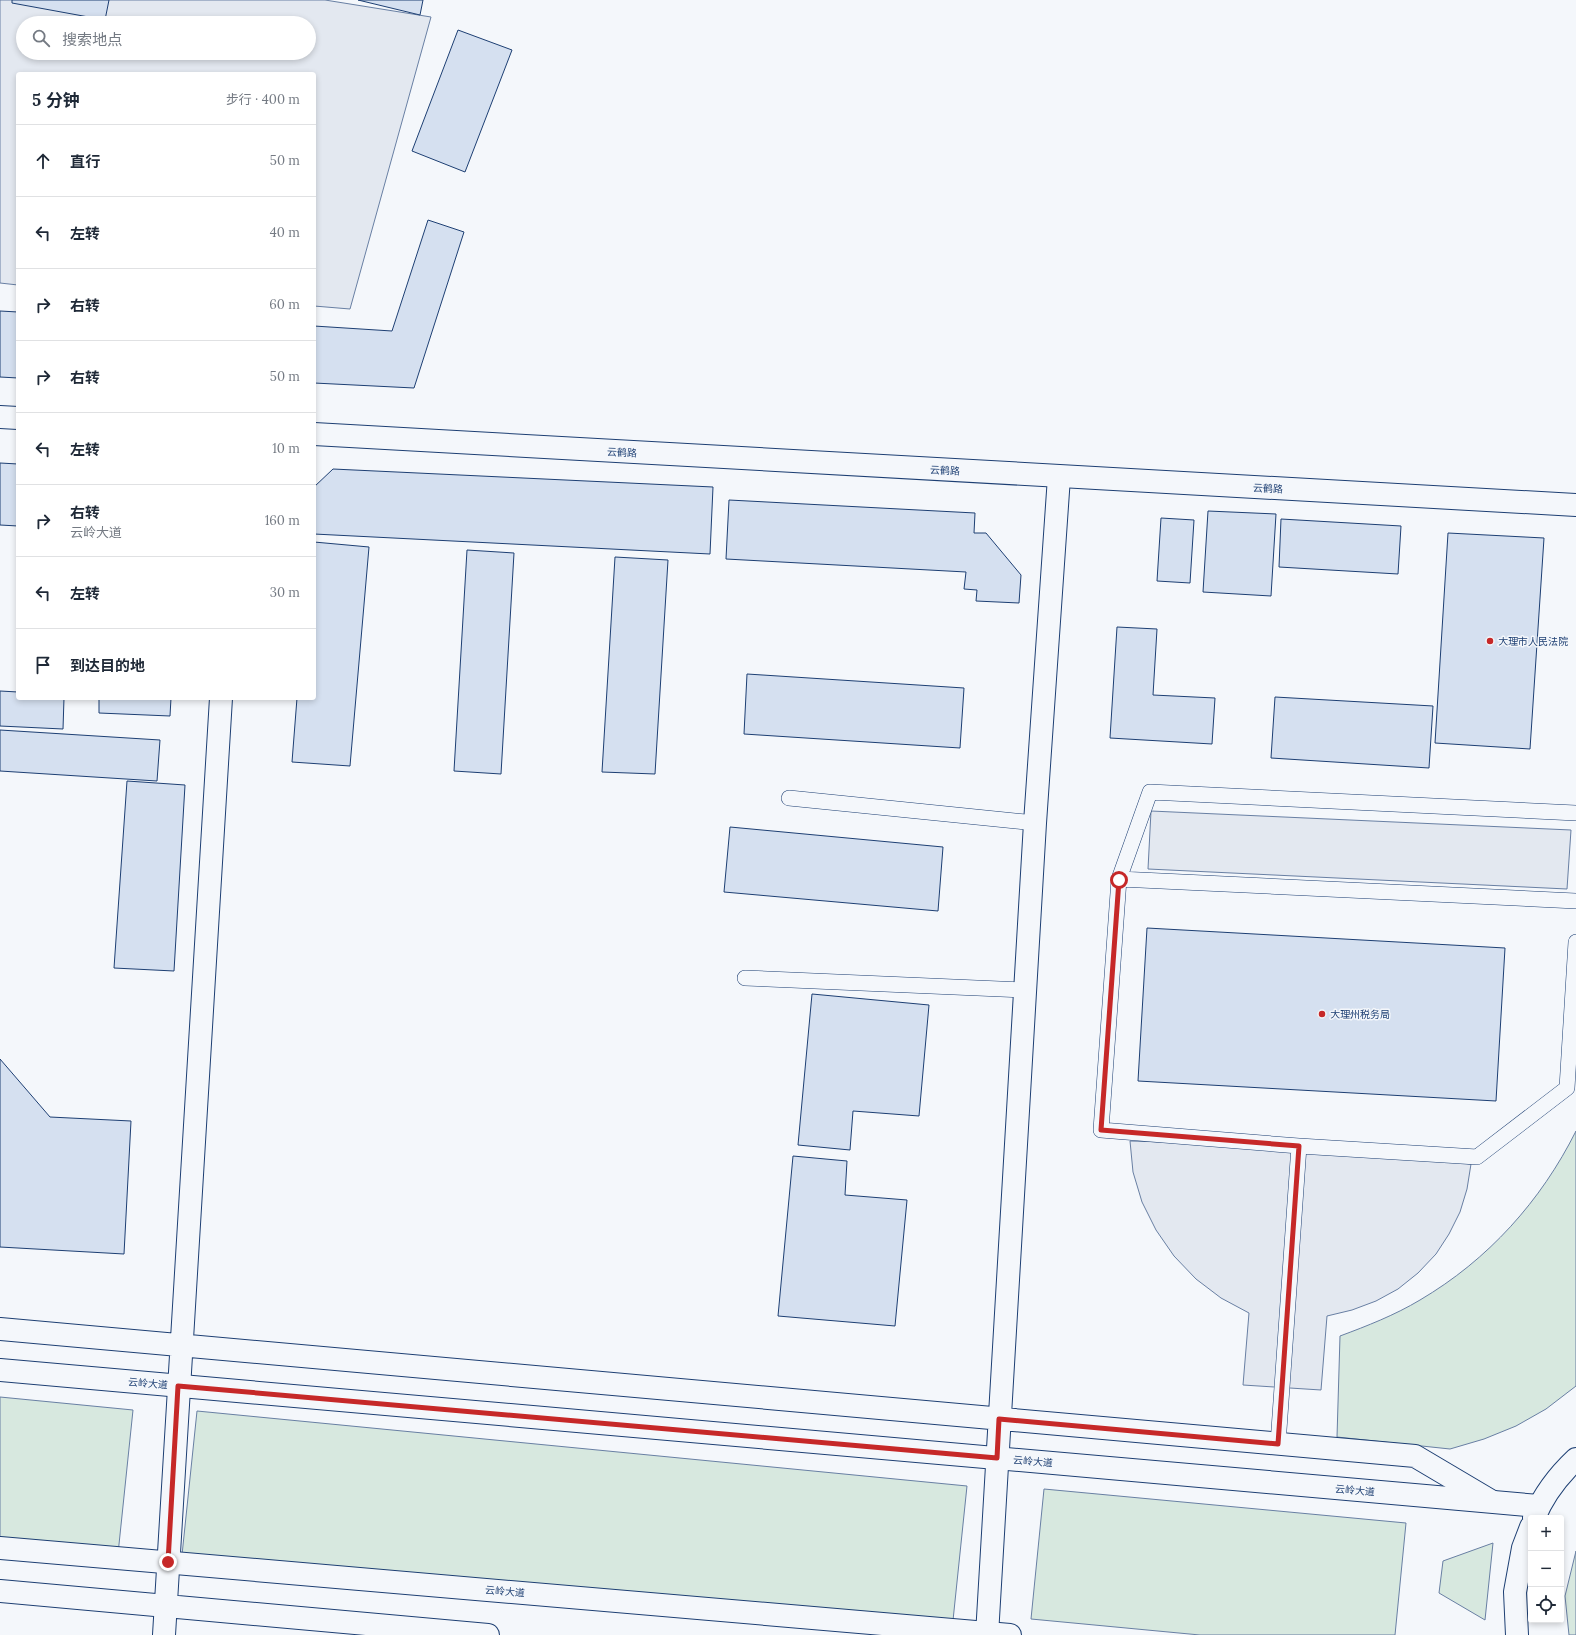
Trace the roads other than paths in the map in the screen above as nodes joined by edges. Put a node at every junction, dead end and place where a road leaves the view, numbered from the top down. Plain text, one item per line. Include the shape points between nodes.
1 (0, 417) edge
2 (16, 418) edge
3 (316, 434) edge
4 (1059, 476) junction
5 (1576, 505) edge
6 (221, 700) edge
7 (789, 798) dead end
8 (1576, 813) edge
9 (1035, 823) junction
10 (1119, 880) junction
11 (1576, 901) edge
12 (1576, 942) edge
13 (745, 978) dead end
14 (1025, 990) junction
15 (1299, 1146) junction
16 (0, 1329) edge
17 (181, 1346) junction
18 (0, 1370) edge
19 (178, 1386) junction
20 (999, 1419) junction
21 (1278, 1444) junction
22 (997, 1458) junction
23 (1576, 1459) edge
24 (1491, 1501) junction
25 (1537, 1512) edge
26 (1528, 1535) edge
27 (0, 1548) edge
28 (168, 1562) junction
29 (0, 1591) edge
30 (165, 1606) junction
31 (987, 1634) edge
32 (164, 1635) edge
33 (488, 1635) edge
34 (1010, 1635) edge
35 (1517, 1635) edge

1 - 2 street
3 - 4 street, 云鹤路
4 - 5 street, 云鹤路
4 - 9 street
6 - 17 street
7 - 9 lane
8 - 10 lane via 1150,792
9 - 14 street
10 - 11 lane
10 - 15 lane via 1101,1130
12 - 15 lane via 1567,1088 1477,1158
13 - 14 lane
14 - 20 street
15 - 21 lane
16 - 17 street
17 - 19 street
17 - 20 street
18 - 19 street, 云岭大道
19 - 22 street, 云岭大道
19 - 28 street
20 - 21 street
20 - 22 street
21 - 24 street via 1415,1456
22 - 24 street, 云岭大道
22 - 31 street
23 - 25 street via 1563,1471
24 - 25 street, 云岭大道
26 - 35 street via 1515,1592
27 - 28 street, 云岭大道
28 - 30 street
28 - 31 street, 云岭大道
29 - 30 street
30 - 32 street
30 - 33 street
31 - 34 street, 云岭大道

